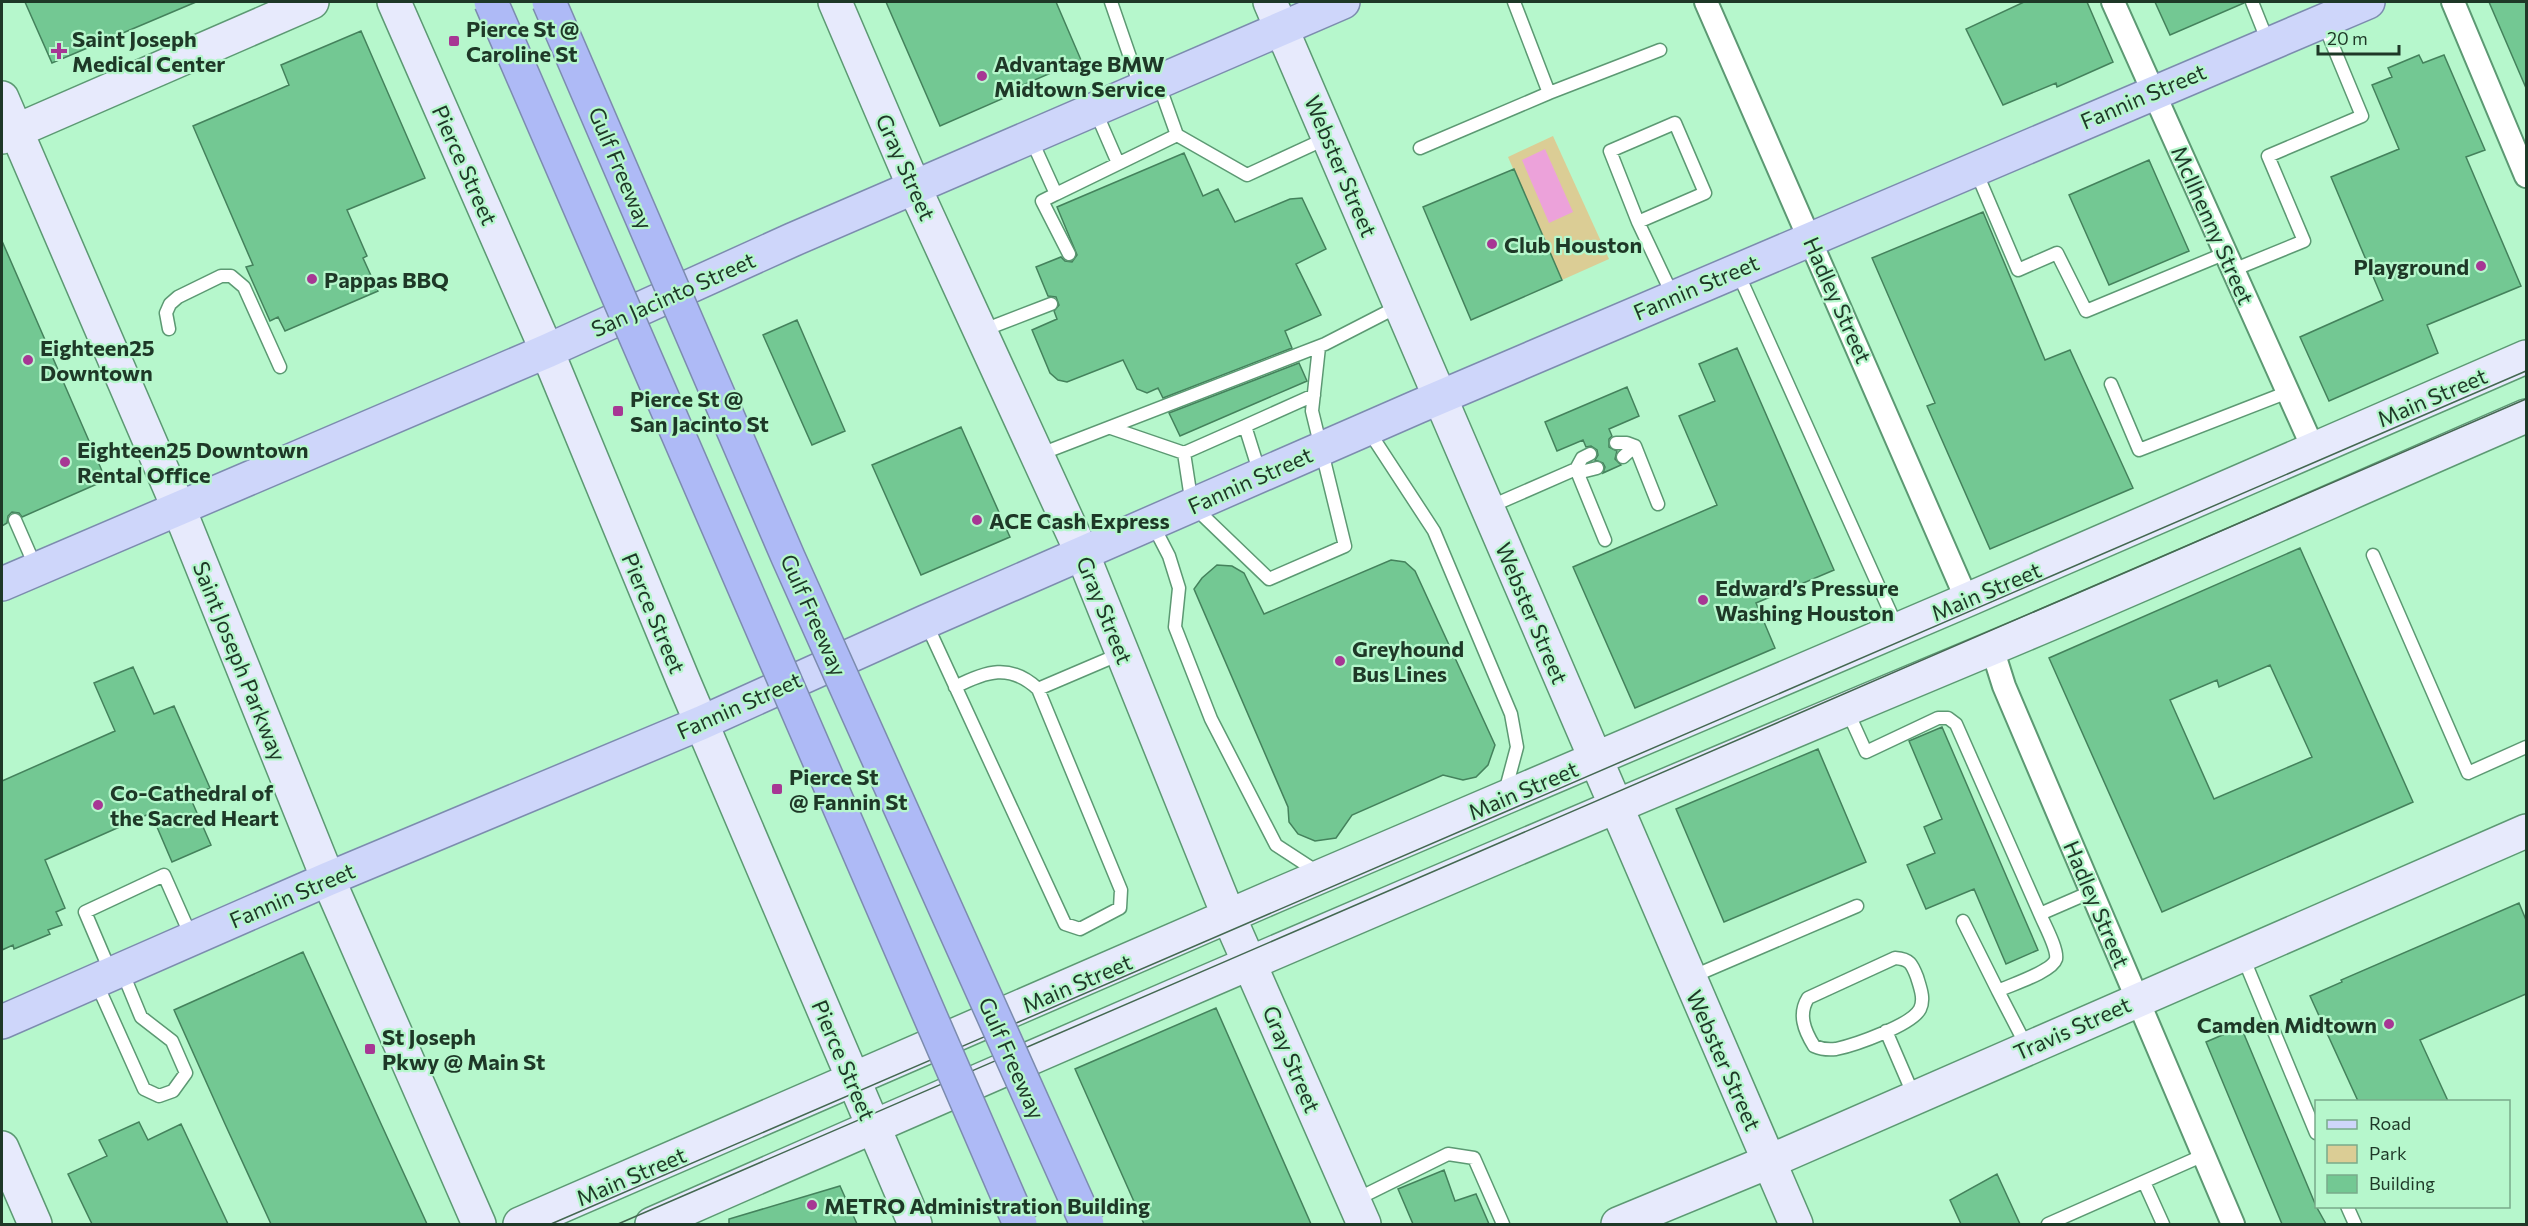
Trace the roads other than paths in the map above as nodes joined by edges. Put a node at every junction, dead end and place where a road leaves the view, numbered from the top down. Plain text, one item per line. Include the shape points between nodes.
1 (312, 2) edge
2 (394, 2) edge
3 (491, 2) edge
4 (549, 2) edge
5 (835, 2) edge
6 (1111, 2) edge
7 (1343, 2) edge
8 (1514, 2) edge
9 (1707, 2) edge
10 (2113, 2) edge
11 (2252, 2) edge
12 (2368, 2) edge
13 (2453, 2) edge
14 (1276, 15) edge
15 (2322, 21) junction
16 (2269, 43) junction
17 (1660, 50) dead end
18 (1150, 86) junction
19 (2153, 92) junction
20 (1549, 93) junction
21 (2, 98) edge
22 (1095, 110) junction
23 (9, 134) edge
24 (1177, 135) junction
25 (1329, 137) junction
26 (1030, 138) junction
27 (1420, 148) dead end
28 (1118, 163) junction
29 (1974, 168) junction
30 (2526, 176) edge
31 (915, 189) junction
32 (1056, 194) junction
33 (1638, 222) junction
34 (1810, 238) junction
35 (1069, 254) dead end
36 (2229, 261) junction
37 (1737, 269) junction
38 (1673, 297) junction
39 (1051, 303) dead end
40 (1402, 305) junction
41 (169, 329) dead end
42 (980, 331) junction
43 (1319, 347) junction
44 (547, 351) junction
45 (2526, 357) edge
46 (280, 367) dead end
47 (2111, 384) dead end
48 (2288, 392) junction
49 (1314, 396) junction
50 (1441, 396) junction
51 (2526, 416) edge
52 (1245, 426) junction
53 (1111, 428) junction
54 (1367, 429) junction
55 (1616, 443) dead end
56 (1635, 446) junction
57 (1322, 448) junction
58 (2313, 448) junction
59 (1184, 453) junction
60 (1590, 454) dead end
61 (1037, 455) junction
62 (1623, 458) dead end
63 (1597, 468) dead end
64 (1576, 469) junction
65 (1261, 475) junction
66 (1658, 504) dead end
67 (1192, 505) junction
68 (1488, 507) junction
69 (179, 509) junction
70 (15, 520) dead end
71 (1152, 522) junction
72 (1605, 540) dead end
73 (1082, 553) junction
74 (2373, 555) dead end
75 (36, 569) junction
76 (2, 584) edge
77 (1967, 600) junction
78 (925, 622) junction
79 (1897, 628) junction
80 (1992, 648) junction
81 (1122, 653) junction
82 (955, 687) junction
83 (1038, 689) junction
84 (1845, 708) junction
85 (701, 723) junction
86 (2526, 747) edge
87 (1593, 759) junction
88 (1504, 798) junction
89 (1615, 809) junction
90 (2526, 831) edge
91 (1323, 876) junction
92 (327, 879) junction
93 (2093, 891) junction
94 (1857, 906) dead end
95 (2040, 914) junction
96 (1229, 917) junction
97 (1962, 921) dead end
98 (192, 938) junction
99 (2242, 954) junction
100 (1250, 962) junction
101 (109, 975) junction
102 (1688, 978) junction
103 (1998, 991) junction
104 (2138, 999) junction
105 (2, 1022) edge
106 (1886, 1031) junction
107 (2027, 1048) junction
108 (852, 1080) junction
109 (1914, 1098) junction
110 (873, 1128) junction
111 (2315, 1131) edge
112 (2, 1148) edge
113 (2204, 1155) junction
114 (1768, 1162) junction
115 (2144, 1182) junction
116 (2348, 1208) edge
117 (1359, 1213) edge
118 (35, 1224) edge
119 (479, 1224) edge
120 (520, 1224) edge
121 (652, 1224) edge
122 (915, 1224) edge
123 (1020, 1224) edge
124 (1087, 1224) edge
125 (1503, 1224) edge
126 (1618, 1224) edge
127 (1796, 1224) edge
128 (2048, 1224) edge
129 (2163, 1224) edge
130 (2234, 1224) edge
131 (2355, 1224) edge

1 - 23 main road
2 - 44 main road, Pierce Street
3 - 123 highway, bridge
4 - 124 highway, Gulf Freeway, bridge via 793,567
5 - 31 main road, Gray Street
6 - 18 lane
7 - 14 main road, San Jacinto Street
8 - 20 lane
9 - 34 street, Hadley Street
10 - 19 street, McIlhenny Street
11 - 16 lane
12 - 15 main road, Fannin Street
13 - 30 street
14 - 18 main road, San Jacinto Street
14 - 25 main road, Webster Street
15 - 16 main road, Fannin Street
15 - 36 lane via 2362,117 2268,156 2304,241
16 - 19 main road, Fannin Street
17 - 20 lane
18 - 22 main road, San Jacinto Street
18 - 24 lane
19 - 29 main road, Fannin Street
19 - 36 street, McIlhenny Street
20 - 27 lane
21 - 23 main road, Saint Joseph Parkway
22 - 26 main road, San Jacinto Street
22 - 28 lane
23 - 69 main road, Saint Joseph Parkway
24 - 25 lane via 1247,175
24 - 28 lane
25 - 40 main road, Webster Street
26 - 31 main road, San Jacinto Street
26 - 32 lane
28 - 32 lane
29 - 34 main road, Fannin Street
29 - 36 lane via 2018,270 2057,253 2086,311
31 - 42 main road, Gray Street
31 - 44 main road, San Jacinto Street
32 - 35 lane via 1042,201
33 - 33 lane via 1610,151 1675,123 1705,193
33 - 38 lane
34 - 37 main road, Fannin Street
34 - 77 street, Hadley Street
36 - 48 street, McIlhenny Street
37 - 38 main road, Fannin Street
37 - 79 lane
38 - 50 main road, Fannin Street
39 - 42 lane
40 - 43 lane
40 - 50 main road, Webster Street
41 - 46 lane via 166,313 178,297 221,276 231,276 244,287
42 - 61 main road, Gray Street
43 - 49 lane
43 - 53 lane
44 - 69 main road, San Jacinto Street
44 - 85 main road, Pierce Street
45 - 58 main road, Main Street
47 - 48 lane via 2139,450
48 - 58 street, McIlhenny Street
49 - 52 lane
49 - 57 lane via 1312,411
50 - 54 main road, Fannin Street
50 - 68 main road, Webster Street
51 - 80 main road
52 - 59 lane
52 - 65 lane
53 - 59 lane
53 - 61 lane
54 - 57 main road, Fannin Street
54 - 88 lane via 1434,531 1511,714 1517,747
55 - 56 lane
56 - 62 lane
56 - 66 lane
57 - 65 main road, Fannin Street
57 - 67 lane via 1345,546 1269,579
58 - 77 main road, Main Street
59 - 67 lane
60 - 64 lane via 1582,458
61 - 73 main road, Gray Street
63 - 64 lane
64 - 68 lane
64 - 72 lane
65 - 67 main road, Fannin Street
67 - 71 main road, Fannin Street
68 - 87 main road, Webster Street
69 - 75 main road, San Jacinto Street
69 - 92 main road, Saint Joseph Parkway
70 - 75 lane
71 - 73 main road, Fannin Street
71 - 91 lane via 1179,588 1175,627 1211,719 1276,845
73 - 78 main road, Fannin Street
73 - 81 main road, Gray Street
74 - 86 lane via 2468,773
75 - 76 main road, San Jacinto Street
77 - 79 main road, Main Street
78 - 82 lane
78 - 85 main road, Fannin Street
79 - 87 main road, Main Street
80 - 84 main road
80 - 93 street, Hadley Street via 2004,686
81 - 83 lane
81 - 96 main road, Gray Street
82 - 83 lane via 978,675 998,671 1025,677
82 - 83 lane via 1065,924 1080,929 1120,908 1121,890
84 - 89 main road
84 - 95 lane via 1866,752 1938,718 1948,718 1956,724
85 - 92 main road, Fannin Street
85 - 108 main road, Pierce Street
87 - 88 main road, Main Street
87 - 89 main road, Webster Street
88 - 91 main road, Main Street
89 - 100 main road
89 - 102 main road, Webster Street
90 - 99 main road, Travis Street
91 - 96 main road, Main Street
92 - 98 main road, Fannin Street
92 - 119 main road, Saint Joseph Parkway
93 - 95 lane
93 - 104 street, Hadley Street
94 - 102 lane
95 - 103 lane via 2056,959 2050,968
96 - 100 main road, Gray Street
96 - 108 main road, Main Street
97 - 103 lane
98 - 101 main road, Fannin Street
98 - 101 lane via 164,875 85,912
99 - 104 main road, Travis Street
99 - 111 lane
100 - 110 main road
100 - 117 main road, Gray Street
101 - 101 lane via 144,1089 159,1096 166,1094 186,1073 172,1041 141,1017
101 - 105 main road, Fannin Street
102 - 114 main road, Webster Street
103 - 107 lane
104 - 107 main road, Travis Street
104 - 113 street, Hadley Street
106 - 106 lane via 1915,1016 1922,1006 1922,991 1912,963 1905,958 1895,958 1817,992 1803,1006 1801,1016 1810,1039 1822,1050
106 - 109 lane
107 - 109 main road, Travis Street
108 - 110 main road, Pierce Street
108 - 120 main road, Main Street
109 - 114 main road, Travis Street
110 - 121 main road
110 - 122 main road, Pierce Street
112 - 118 main road
113 - 115 lane
113 - 130 street, Hadley Street
114 - 126 main road, Travis Street
114 - 127 main road, Webster Street
115 - 128 lane
115 - 129 lane
116 - 131 lane
117 - 125 lane via 1448,1154 1474,1158

